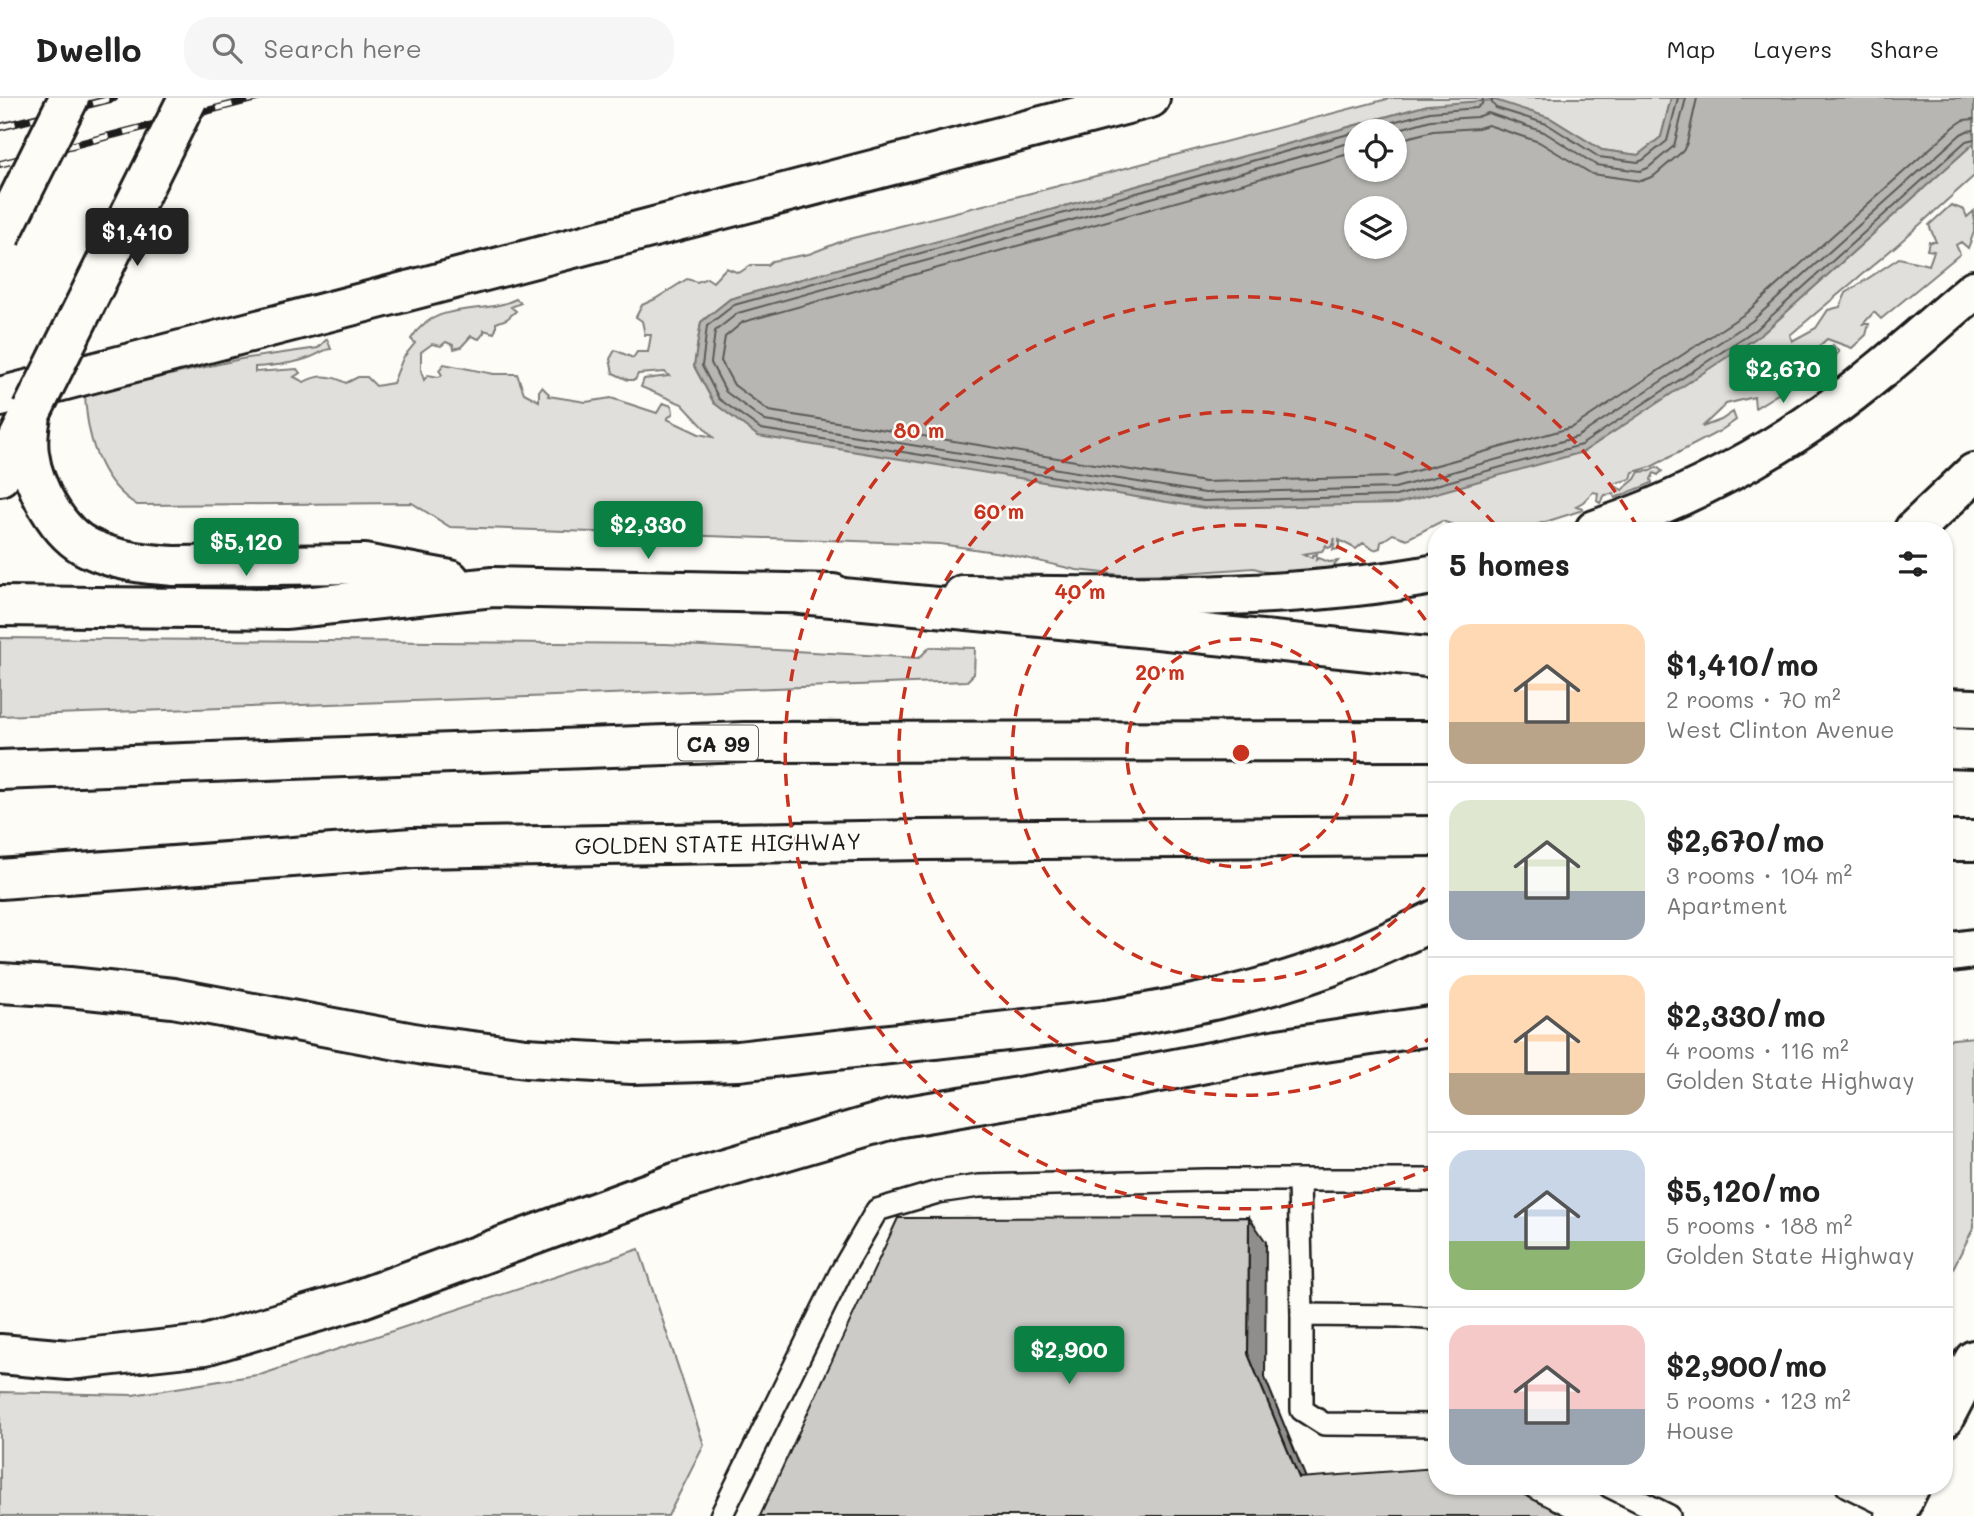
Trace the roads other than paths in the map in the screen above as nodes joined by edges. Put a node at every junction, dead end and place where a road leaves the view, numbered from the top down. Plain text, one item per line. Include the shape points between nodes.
1 (69, 98) edge
2 (188, 98) edge
3 (1150, 98) edge
4 (0, 236) edge
5 (1974, 290) edge
6 (16, 404) edge
7 (1974, 473) edge
8 (0, 476) edge
9 (1616, 522) edge
10 (1922, 522) edge
11 (1428, 575) edge
12 (493, 587) junction
13 (801, 594) junction
14 (0, 606) edge
15 (1428, 657) edge
16 (1953, 708) edge
17 (1974, 709) edge
18 (1428, 741) edge
19 (1953, 748) edge
20 (1974, 749) edge
21 (0, 770) edge
22 (1428, 836) edge
23 (1953, 841) edge
24 (1974, 841) edge
25 (0, 879) edge
26 (1428, 923) edge
27 (1974, 949) edge
28 (1953, 952) edge
29 (0, 983) edge
30 (1428, 1026) edge
31 (1428, 1180) edge
32 (1298, 1181) junction
33 (1302, 1315) junction
34 (1428, 1318) edge
35 (0, 1354) edge
36 (1974, 1360) edge
37 (1953, 1399) edge
38 (1428, 1425) edge
39 (1627, 1495) edge
40 (1874, 1495) edge
41 (1901, 1504) edge
42 (721, 1516) edge
43 (1669, 1516) edge

1 - 4 main road, bridge
2 - 6 main road, bridge
3 - 6 main road
5 - 9 main road via 1861,385 1779,443 1670,501
6 - 8 main road
6 - 12 main road via 28,432 34,477 44,500 63,528 85,547 144,564 363,564
7 - 10 main road
11 - 13 main road via 1339,588 1214,595
12 - 13 main road
12 - 14 main road via 285,609
13 - 15 main road
16 - 17 main road
18 - 21 main road, CA 99 via 745,743
19 - 20 main road
22 - 25 main road, GOLDEN STATE HIGHWAY via 412,848
23 - 24 main road
26 - 29 main road via 1315,972 1159,1012 738,1061 632,1064 526,1058 424,1045 173,998
27 - 28 main road
30 - 35 main road via 896,1118 678,1182 354,1301 205,1345 69,1360
31 - 32 lane
32 - 33 lane
32 - 42 lane via 979,1186 938,1192 877,1210 840,1274
33 - 34 lane
33 - 38 lane via 1302,1410 1324,1424
36 - 37 main road
39 - 43 lane
40 - 41 lane

